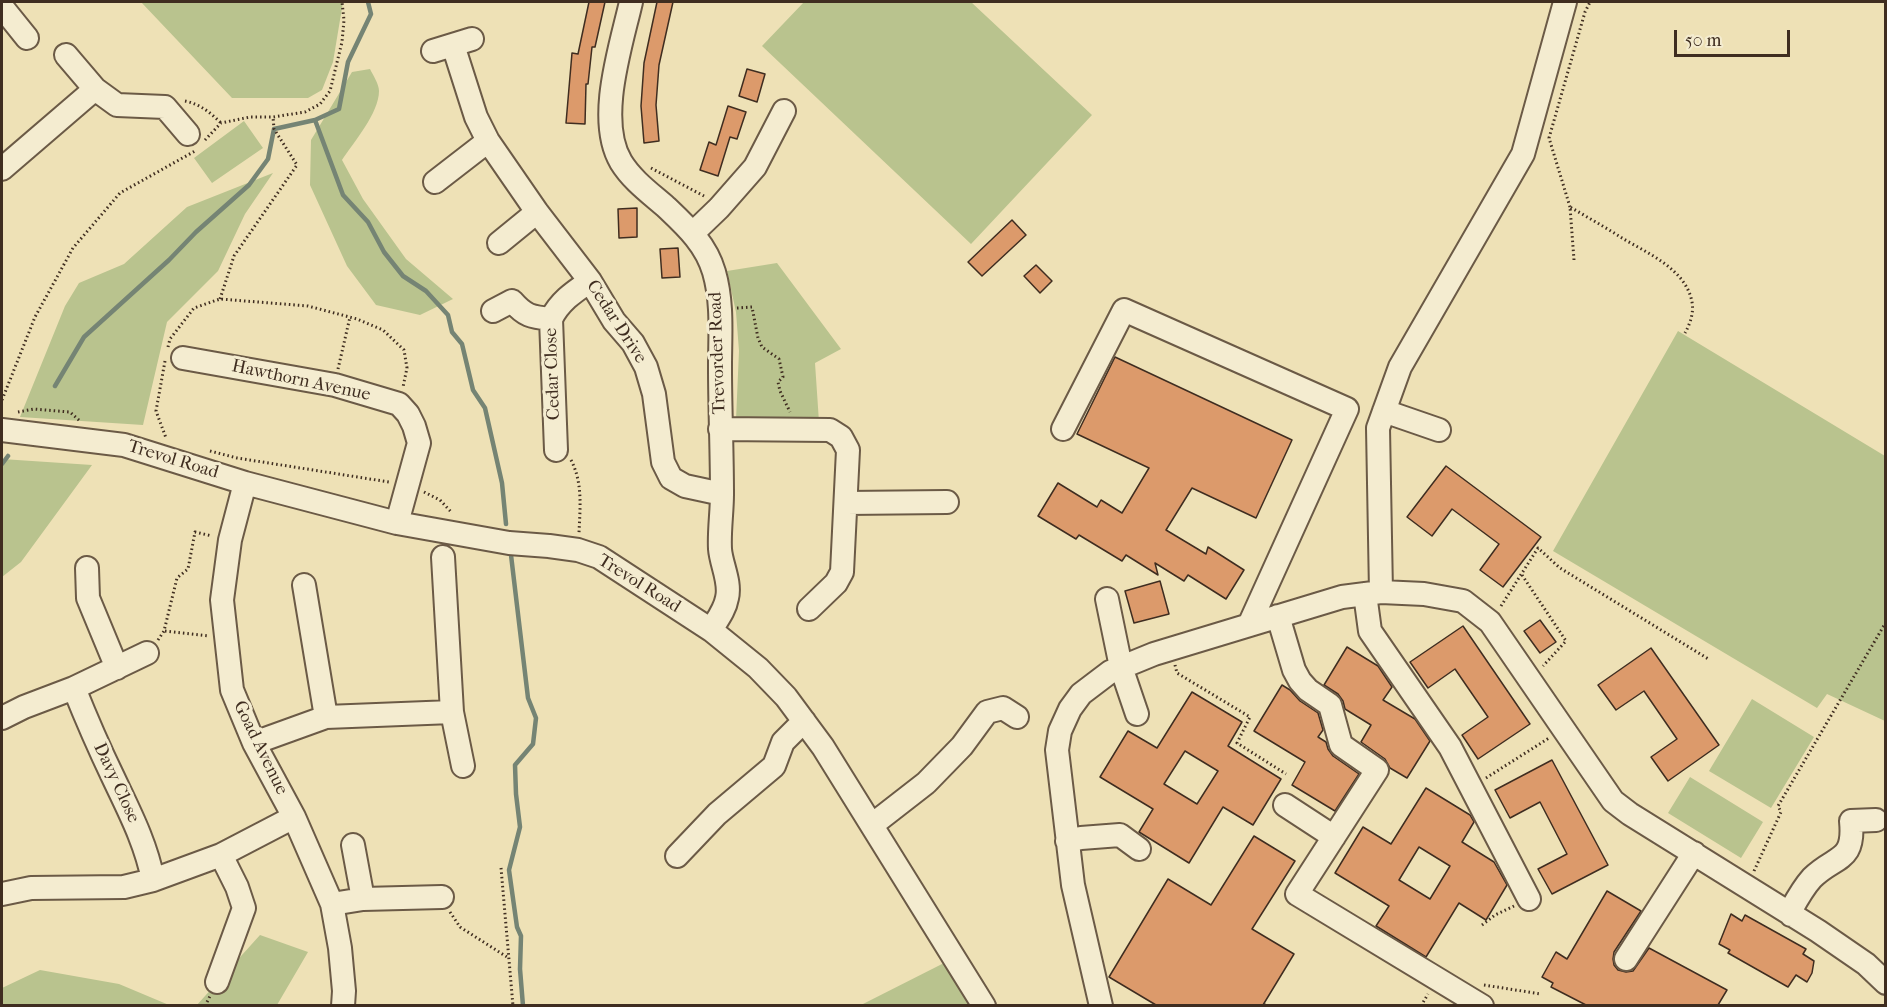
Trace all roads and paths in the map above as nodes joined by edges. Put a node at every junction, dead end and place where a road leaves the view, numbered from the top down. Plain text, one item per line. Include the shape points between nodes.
1 (342, 2) edge
2 (631, 2) edge
3 (1565, 2) edge
4 (1590, 2) edge
5 (2, 7) edge
6 (27, 38) dead end
7 (453, 45) dead end
8 (66, 55) dead end
9 (95, 88) junction
10 (165, 107) junction
11 (784, 111) dead end
12 (273, 117) junction
13 (221, 123) junction
14 (188, 134) dead end
15 (488, 141) junction
16 (648, 166) dead end
17 (2, 169) edge
18 (435, 182) dead end
19 (721, 206) junction
20 (1570, 207) junction
21 (537, 212) junction
22 (693, 233) junction
23 (499, 243) dead end
24 (1574, 260) dead end
25 (590, 281) junction
26 (220, 299) junction
27 (721, 310) junction
28 (493, 312) dead end
29 (350, 317) junction
30 (551, 319) junction
31 (1685, 333) dead end
32 (175, 354) junction
33 (335, 385) junction
34 (2, 400) edge
35 (399, 404) junction
36 (1384, 411) junction
37 (720, 429) junction
38 (798, 429) junction
39 (1063, 429) dead end
40 (2, 430) edge
41 (1439, 430) dead end
42 (167, 439) dead end
43 (202, 448) dead end
44 (554, 451) joint
45 (245, 483) junction
46 (407, 485) junction
47 (722, 494) junction
48 (947, 502) dead end
49 (846, 503) junction
50 (397, 523) junction
51 (460, 534) junction
52 (230, 540) junction
53 (578, 550) junction
54 (443, 557) dead end
55 (87, 568) dead end
56 (1521, 574) junction
57 (304, 585) dead end
58 (1373, 593) junction
59 (1107, 599) dead end
60 (809, 609) dead end
61 (1278, 616) junction
62 (1490, 622) junction
63 (1886, 622) edge
64 (1249, 624) junction
65 (711, 630) junction
66 (226, 638) junction
67 (1171, 649) junction
68 (147, 653) dead end
69 (1710, 660) dead end
70 (1121, 667) junction
71 (117, 668) junction
72 (1530, 681) junction
73 (74, 688) junction
74 (452, 712) junction
75 (1137, 714) dead end
76 (327, 717) junction
77 (1017, 717) dead end
78 (2, 718) edge
79 (804, 721) junction
80 (1563, 729) junction
81 (254, 743) junction
82 (463, 766) dead end
83 (1286, 774) dead end
84 (1472, 787) junction
85 (1285, 805) dead end
86 (294, 817) junction
87 (1876, 820) dead end
88 (872, 825) junction
89 (1334, 837) junction
90 (1067, 841) junction
91 (353, 846) dead end
92 (1139, 849) dead end
93 (1694, 853) junction
94 (221, 855) junction
95 (677, 856) dead end
96 (501, 868) dead end
97 (153, 880) junction
98 (1747, 887) junction
99 (2, 894) edge
100 (442, 897) joint
101 (363, 898) junction
102 (1529, 899) joint
103 (332, 904) junction
104 (1791, 915) junction
105 (1482, 925) dead end
106 (508, 958) junction
107 (1626, 959) dead end
108 (217, 982) dead end
109 (1886, 983) edge
110 (1541, 994) dead end
111 (1475, 1001) edge
112 (343, 1005) edge
113 (513, 1005) edge
114 (984, 1005) edge
115 (1101, 1005) edge

1 - 12 path via 342,42 330,92 320,104 304,112
2 - 22 street, Trevorder Road via 611,93 614,142 621,161 638,182
3 - 36 street via 1522,154 1400,367
4 - 20 path via 1549,138
5 - 6 street
7 - 15 street, Cedar Drive via 476,117
8 - 9 street
9 - 10 street via 117,105
9 - 17 street
10 - 13 path via 168,98 195,103
10 - 14 street
11 - 19 street via 755,167
12 - 13 path
12 - 26 path via 274,129 297,165 234,256
13 - 34 path via 192,154 120,193 73,248 35,317
15 - 18 street
15 - 21 street, Cedar Drive
16 - 19 path
19 - 22 street
20 - 24 path
20 - 31 path via 1657,259 1680,278 1692,302
21 - 23 street
21 - 25 street, Cedar Drive
22 - 27 street, Trevorder Road via 714,271
25 - 30 street, Cedar Close via 565,298
25 - 47 street, Cedar Drive via 646,367 654,394 663,462 671,478 686,486
26 - 29 path via 309,306
26 - 32 path via 194,308 170,339
27 - 37 street, Trevorder Road
27 - 38 path via 752,307 762,347 779,359 783,377 778,382 780,391
28 - 30 street via 512,301 524,314
29 - 33 path
29 - 35 path via 383,330 404,350 407,368
30 - 44 street, Cedar Close
32 - 33 street, Hawthorn Avenue
32 - 42 path via 165,359 156,411
33 - 35 street, Hawthorn Avenue
35 - 46 street via 414,426 418,443
36 - 41 street
36 - 58 street via 1378,428
37 - 38 street
37 - 47 street, Trevorder Road
38 - 49 street via 830,430 841,437 848,450
39 - 64 street via 1124,310 1347,409
40 - 45 street, Trevol Road via 124,445
43 - 46 path via 237,458
44 - 53 path via 576,469 580,489
45 - 50 street, Trevol Road
45 - 52 street, Goad Avenue
46 - 50 street
46 - 51 path via 440,500 458,519
47 - 65 street, Trevorder Road via 720,550 728,596
48 - 49 street
49 - 60 street via 842,572
50 - 51 street, Trevol Road
51 - 53 street, Trevol Road
52 - 66 street, Goad Avenue via 222,600
52 - 66 path via 195,532 188,569 177,578 164,631
53 - 65 street, Trevol Road via 599,557
54 - 74 street
55 - 71 street via 88,598
56 - 62 path
56 - 69 path via 1538,548 1560,568
56 - 72 path via 1566,641
57 - 76 street
58 - 61 street via 1342,597
58 - 62 street via 1424,594 1463,601
58 - 84 street via 1370,631 1450,747
59 - 70 street
61 - 64 street
61 - 89 street via 1294,670 1308,690 1330,705 1341,745 1377,770
62 - 72 street
63 - 98 path via 1778,806 1781,812
64 - 67 street
65 - 79 street, Trevol Road via 758,668
66 - 81 street, Goad Avenue via 232,690
67 - 70 street
67 - 83 path via 1177,673 1250,717 1237,743
68 - 71 street
70 - 75 street
70 - 90 street via 1081,694 1060,731 1057,750
71 - 73 street
72 - 80 street
73 - 78 street
73 - 97 street, Davy Close via 141,837
74 - 76 street
74 - 82 street
76 - 81 street
77 - 88 street via 1003,708 987,712 962,746 926,783
79 - 88 street, Trevol Road
79 - 95 street via 783,742 774,766 717,814
80 - 84 path
80 - 93 street via 1613,801
81 - 86 street, Goad Avenue
84 - 102 street
85 - 89 street
86 - 94 street
86 - 103 street, Goad Avenue
87 - 104 street via 1846,821 1851,840 1844,855 1811,879
88 - 114 street, Trevol Road
89 - 111 street via 1297,894
90 - 92 street via 1120,835
90 - 115 street via 1073,885
91 - 101 street
93 - 98 street
93 - 107 street
94 - 97 street
94 - 108 street via 244,908
96 - 106 path
97 - 99 street via 124,887 31,888
98 - 104 street
100 - 101 street
100 - 106 path via 460,927
101 - 103 street
102 - 105 path
103 - 112 street, Goad Avenue via 340,948
104 - 109 street via 1866,964
106 - 113 path
110 - 111 path via 1475,983

